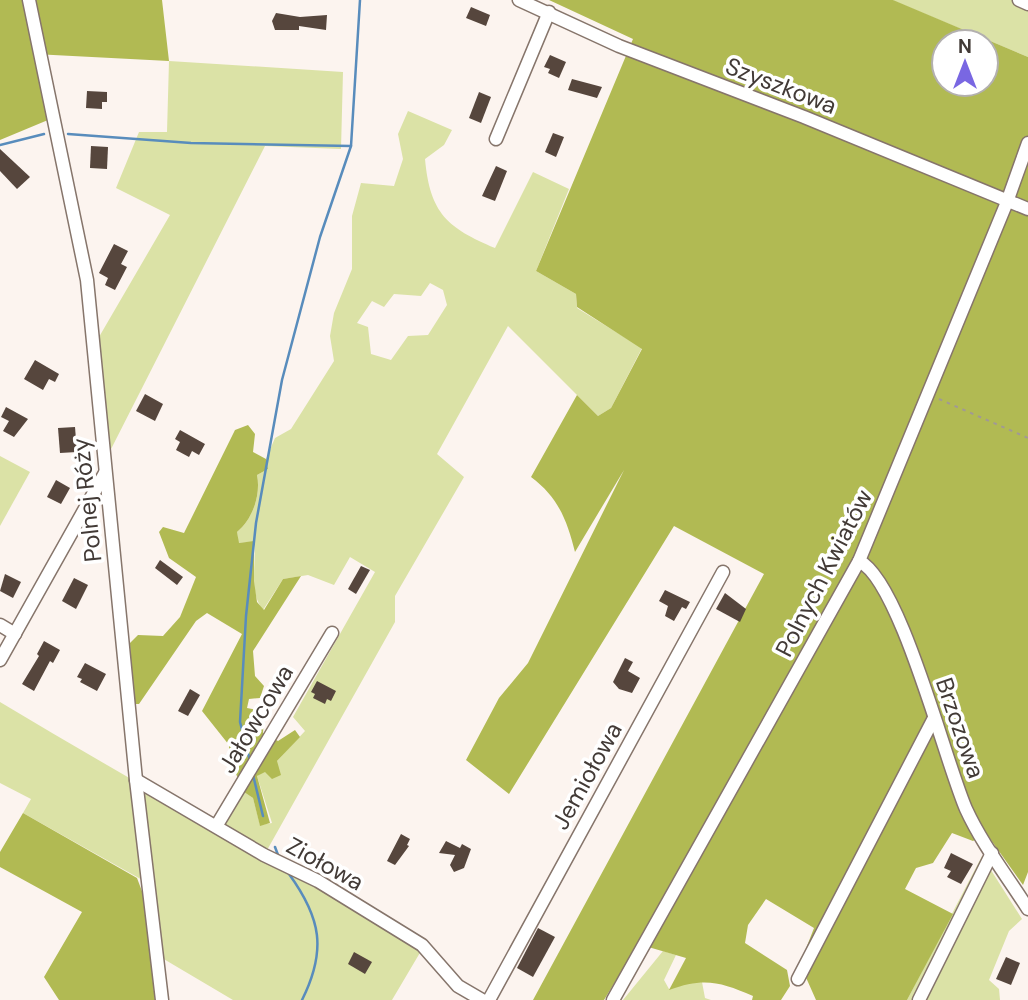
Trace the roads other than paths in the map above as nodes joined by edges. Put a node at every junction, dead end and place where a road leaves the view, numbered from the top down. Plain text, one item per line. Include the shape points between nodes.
1 (29, 0) edge
2 (519, 0) edge
3 (1019, 0) edge
4 (1028, 4) edge
5 (549, 12) junction
6 (496, 139) dead end
7 (1028, 143) edge
8 (1007, 202) junction
9 (1028, 209) edge
10 (105, 473) junction
11 (859, 561) junction
12 (723, 572) dead end
13 (0, 625) edge
14 (15, 634) junction
15 (332, 634) dead end
16 (0, 660) edge
17 (934, 718) junction
18 (136, 780) junction
19 (218, 825) junction
20 (992, 853) junction
21 (1028, 909) edge
22 (798, 979) dead end
23 (162, 1000) edge
24 (482, 1000) edge
25 (489, 1000) edge
26 (613, 1000) edge
27 (919, 1000) edge

1 - 10 street, Polnej Róży via 87,280
2 - 5 street, Szyszkowa
3 - 4 street
5 - 6 street
5 - 8 street, Szyszkowa via 619,46
7 - 8 street, Polnych Kwiatów
8 - 9 street, Szyszkowa
8 - 11 street, Polnych Kwiatów
10 - 14 street
10 - 18 street, Polnej Róży
11 - 17 street, Brzozowa via 874,571 906,636
11 - 26 street, Polnych Kwiatów
12 - 25 street, Jemiołowa
13 - 14 street
14 - 16 street
15 - 19 street, Jałowcowa
17 - 20 street, Brzozowa via 966,808
17 - 22 street
18 - 19 street, Ziołowa
18 - 23 street, Polnej Róży
19 - 24 street, Ziołowa via 422,945 458,986
20 - 21 street, Brzozowa
20 - 27 street

